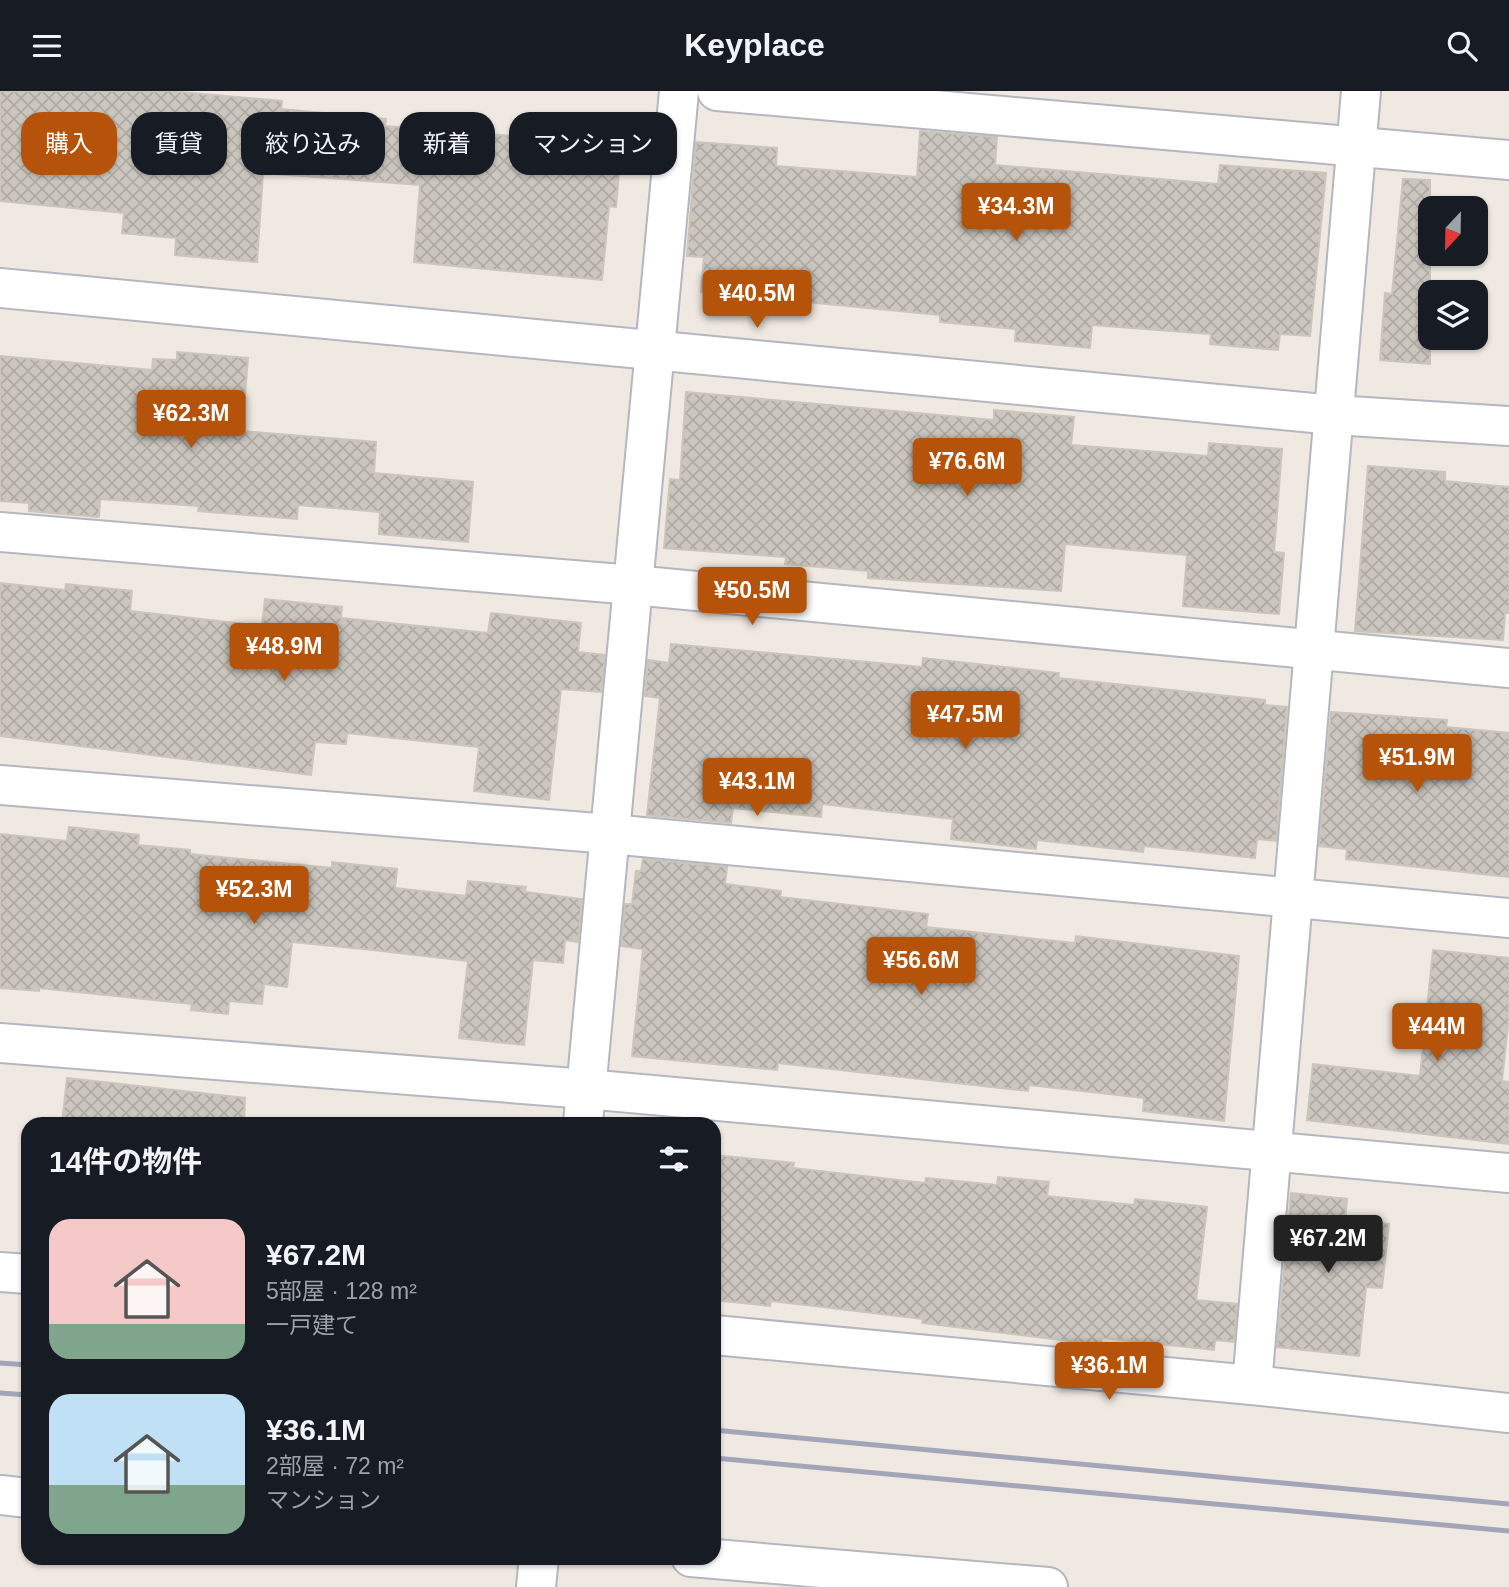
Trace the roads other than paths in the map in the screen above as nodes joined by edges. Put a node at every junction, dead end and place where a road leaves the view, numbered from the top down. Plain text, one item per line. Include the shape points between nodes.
1 (679, 91) edge
2 (717, 91) edge
3 (1361, 91) edge
4 (1357, 146) junction
5 (1509, 160) edge
6 (0, 288) edge
7 (655, 350) junction
8 (1334, 415) junction
9 (1509, 426) edge
10 (0, 531) edge
11 (633, 585) junction
12 (1314, 650) junction
13 (1509, 668) edge
14 (0, 785) edge
15 (610, 834) junction
16 (1293, 898) junction
17 (1509, 918) edge
18 (0, 1043) edge
19 (585, 1106) edge
20 (1271, 1151) junction
21 (1509, 1173) edge
22 (0, 1272) edge
23 (21, 1274) edge
24 (721, 1336) edge
25 (1252, 1385) junction
26 (1509, 1413) edge
27 (0, 1496) edge
28 (21, 1498) edge
29 (721, 1560) edge
30 (538, 1565) edge
31 (536, 1587) edge
32 (1048, 1587) edge

1 - 7 street
2 - 4 street
3 - 4 street
4 - 5 street
4 - 8 street
6 - 7 street
7 - 8 street
7 - 11 street
8 - 9 street
8 - 12 street
10 - 11 street
11 - 12 street
11 - 15 street
12 - 13 street
12 - 16 street
14 - 15 street
15 - 16 street
15 - 19 street
16 - 17 street
16 - 20 street
18 - 19 street
19 - 20 street
20 - 21 street
20 - 25 street
22 - 23 street
24 - 25 street
25 - 26 street
27 - 28 street
29 - 32 street
30 - 31 street

